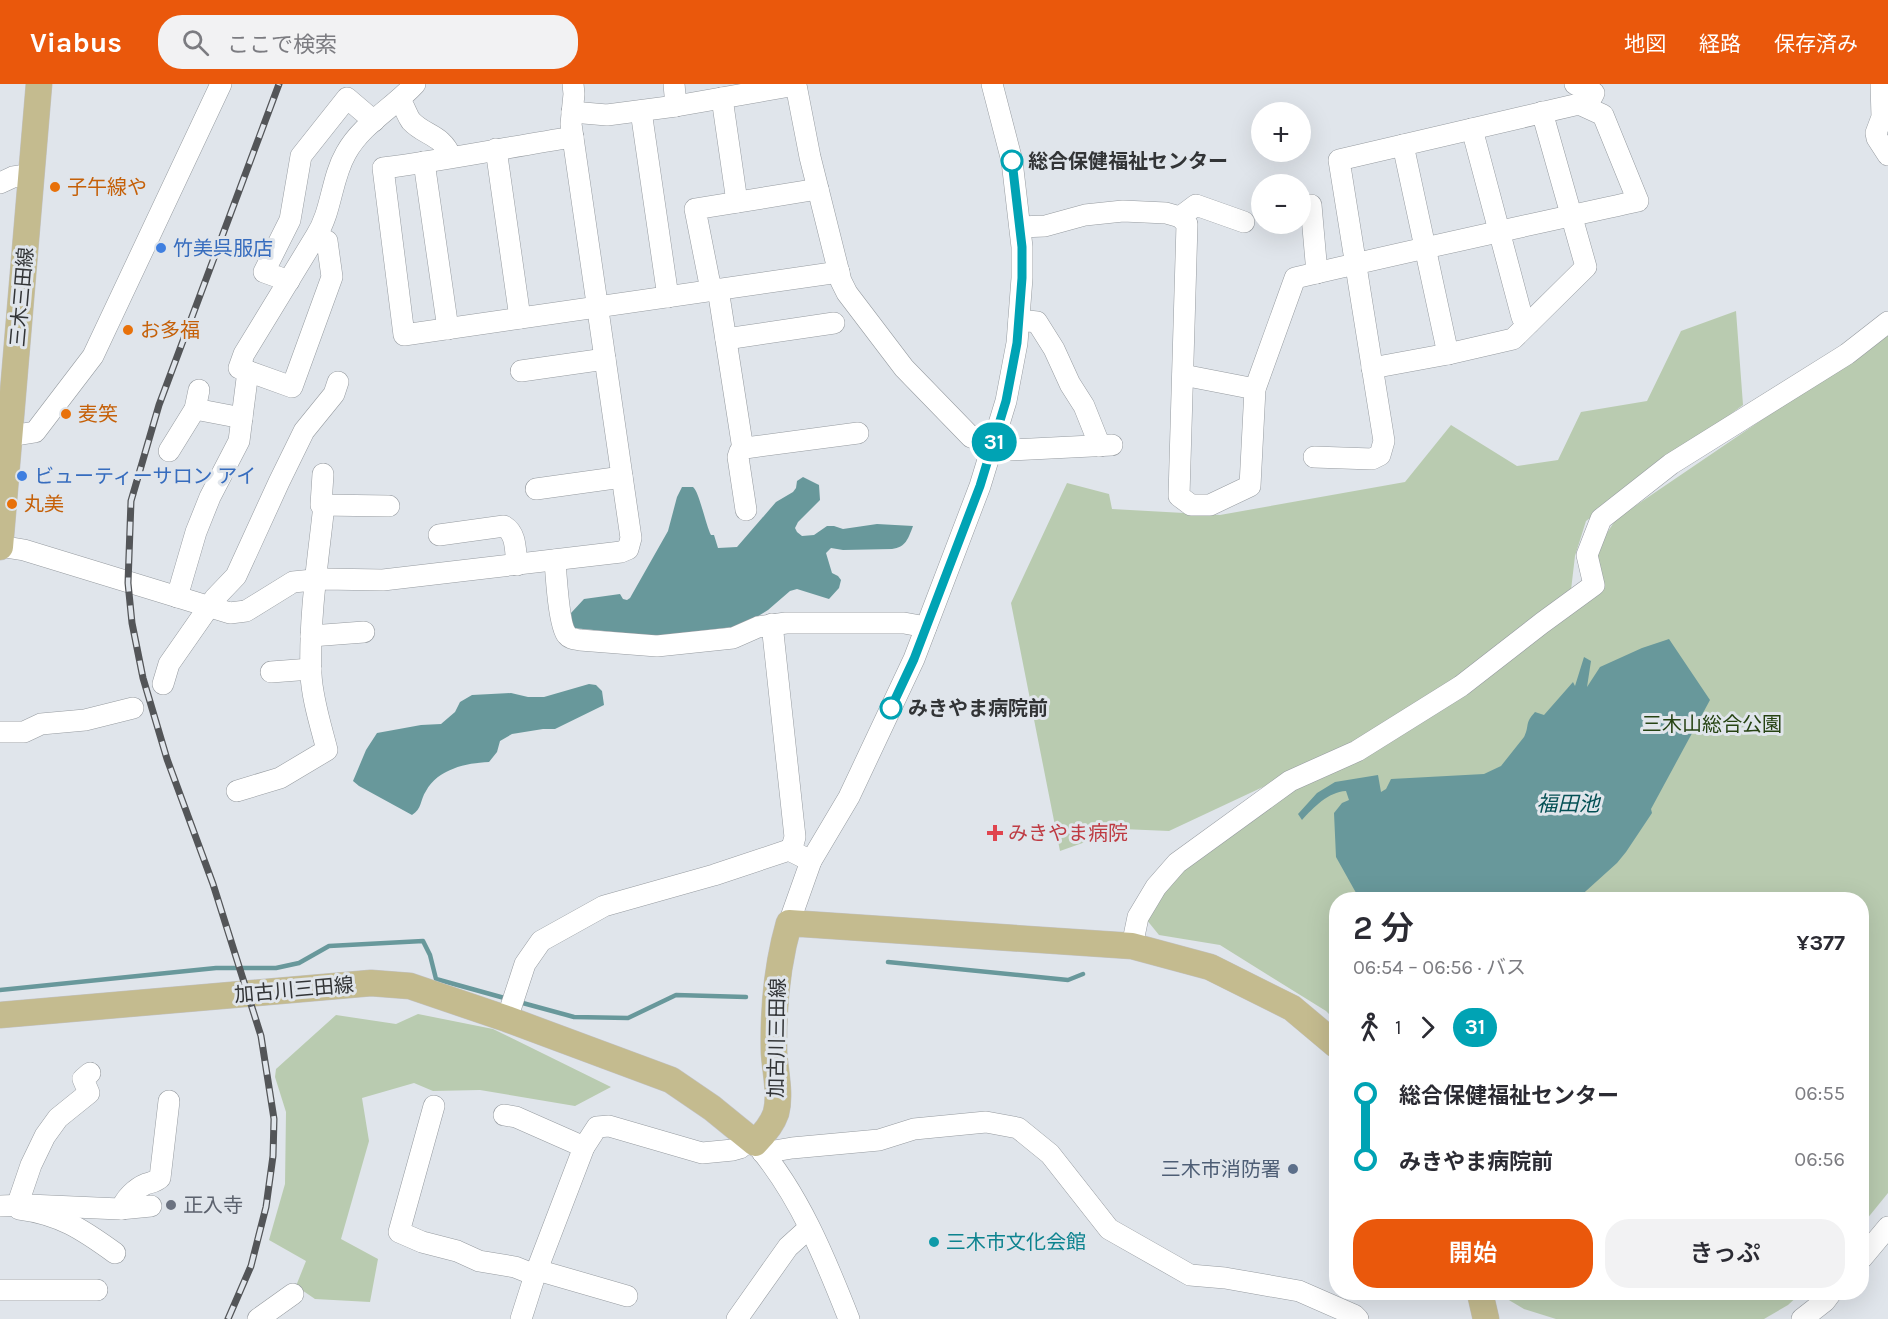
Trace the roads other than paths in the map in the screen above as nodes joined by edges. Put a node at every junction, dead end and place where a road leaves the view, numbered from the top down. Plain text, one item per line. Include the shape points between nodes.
1 (39, 84) edge
2 (221, 84) edge
3 (415, 84) edge
4 (573, 84) edge
5 (674, 84) edge
6 (992, 84) edge
7 (1575, 84) edge
8 (1881, 84) edge
9 (722, 98) junction
10 (399, 100) junction
11 (676, 106) junction
12 (1587, 106) junction
13 (641, 111) junction
14 (572, 112) junction
15 (1542, 112) junction
16 (374, 121) junction
17 (1472, 129) junction
18 (573, 137) junction
19 (1403, 145) junction
20 (496, 149) junction
21 (1888, 155) edge
22 (451, 157) junction
23 (424, 162) junction
24 (33, 174) junction
25 (0, 183) edge
26 (818, 189) junction
27 (737, 202) junction
28 (1311, 205) dead end
29 (1573, 216) junction
30 (1180, 217) junction
31 (1244, 222) dead end
32 (1020, 226) junction
33 (1499, 232) junction
34 (316, 236) junction
35 (1425, 248) junction
36 (1355, 264) junction
37 (839, 272) junction
38 (1317, 273) junction
39 (289, 281) junction
40 (715, 290) junction
41 (668, 297) junction
42 (597, 307) junction
43 (520, 318) junction
44 (1019, 320) junction
45 (1888, 322) edge
46 (834, 323) dead end
47 (1529, 323) junction
48 (447, 329) junction
49 (726, 339) junction
50 (1448, 354) junction
51 (605, 359) junction
52 (1372, 368) junction
53 (521, 370) dead end
54 (248, 371) junction
55 (1183, 375) junction
56 (338, 382) dead end
57 (1255, 389) junction
58 (242, 418) junction
59 (858, 433) dead end
60 (10, 436) junction
61 (993, 444) junction
62 (745, 448) junction
63 (169, 450) dead end
64 (1314, 457) dead end
65 (323, 474) dead end
66 (622, 477) junction
67 (536, 489) dead end
68 (324, 505) junction
69 (389, 506) dead end
70 (746, 510) dead end
71 (439, 535) dead end
72 (0, 539) edge
73 (555, 560) junction
74 (517, 565) junction
75 (314, 580) junction
76 (177, 597) junction
77 (210, 607) junction
78 (772, 624) junction
79 (926, 627) junction
80 (364, 632) dead end
81 (311, 636) junction
82 (311, 669) junction
83 (271, 672) dead end
84 (163, 684) dead end
85 (133, 708) dead end
86 (0, 732) edge
87 (237, 791) dead end
88 (791, 851) junction
89 (811, 861) junction
90 (789, 923) junction
91 (1132, 946) junction
92 (0, 1015) edge
93 (507, 1019) junction
94 (1329, 1039) edge
95 (90, 1072) dead end
96 (169, 1101) dead end
97 (434, 1106) dead end
98 (504, 1115) dead end
99 (756, 1145) junction
100 (584, 1147) junction
101 (9, 1206) edge
102 (151, 1206) dead end
103 (122, 1209) junction
104 (1888, 1227) edge
105 (809, 1228) junction
106 (1869, 1250) edge
107 (114, 1253) dead end
108 (536, 1272) junction
109 (832, 1276) junction
110 (0, 1290) edge
111 (97, 1290) dead end
112 (293, 1294) dead end
113 (627, 1296) dead end
114 (1482, 1300) edge
115 (1826, 1300) edge
116 (258, 1319) edge
117 (521, 1319) edge
118 (737, 1319) edge
119 (836, 1319) edge
120 (849, 1319) edge
121 (1358, 1319) edge
122 (1486, 1319) edge
123 (1802, 1319) edge

1 - 24 main road, 三木三田線
2 - 60 street via 93,356 35,432
3 - 10 street
4 - 14 street
5 - 11 street
6 - 32 street via 1012,161
7 - 12 street via 1594,93
8 - 21 street via 1882,117 1876,133
9 - 11 street
9 - 26 street via 796,85
9 - 27 street
10 - 16 street
10 - 22 street via 413,123 447,147
11 - 13 street
12 - 15 street via 1579,104
12 - 29 street via 1603,115 1638,201
13 - 14 street via 607,115
13 - 41 street
14 - 18 street
15 - 17 street
15 - 29 street
16 - 34 street via 346,152
16 - 39 street via 347,98 301,156 290,220 264,272
17 - 19 street
17 - 33 street
18 - 20 street
18 - 42 street
19 - 35 street
19 - 36 street via 1339,160
20 - 22 street
20 - 43 street
22 - 23 street
23 - 48 street
23 - 48 street via 383,168 404,336
24 - 25 street
24 - 60 main road, 三木三田線
26 - 27 street
26 - 37 street
27 - 40 street via 695,208
28 - 38 street
29 - 33 street
29 - 47 street via 1586,267
30 - 31 street via 1196,205
30 - 32 street via 1123,211 1085,214 1045,226
30 - 55 street via 1187,224
32 - 44 street
33 - 35 street
33 - 47 street via 1522,317
34 - 39 street
34 - 54 street via 327,241 332,277 292,387
35 - 36 street
35 - 50 street
36 - 38 street
36 - 52 street
37 - 40 street
37 - 61 street via 847,293 904,368 971,437
38 - 57 street via 1295,278
39 - 54 street via 244,354 239,368
40 - 41 street
40 - 49 street
41 - 42 street
42 - 43 street
42 - 51 street
43 - 48 street
44 - 61 street via 1006,401
44 - 61 street via 1037,322 1106,446 1010,450
45 - 91 street via 1847,354 1671,464 1601,519 1587,555 1594,585 1461,686 1357,751 1290,781 1177,863 1138,917
46 - 49 street
47 - 50 street via 1513,339
49 - 62 street
50 - 52 street
51 - 53 street
51 - 66 street
52 - 64 street via 1384,441 1380,455 1372,459
54 - 58 street
55 - 57 street
55 - 57 street via 1179,496 1191,505 1210,505 1250,486
56 - 77 street via 334,394 304,431 236,576
58 - 63 street via 197,399
58 - 76 street via 239,441 210,497
59 - 62 street
60 - 72 main road, 三木三田線
61 - 79 street
62 - 70 street via 738,457
65 - 68 street
66 - 67 street
66 - 73 street via 631,538 628,549
68 - 69 street
68 - 75 street
71 - 74 street via 504,526 514,538
72 - 76 street
73 - 74 street
73 - 78 street via 565,633 569,638 657,646 733,639
74 - 75 street via 383,580
75 - 77 street via 293,582 246,611 230,613
75 - 81 street
76 - 77 street
77 - 84 street via 169,664
78 - 79 street via 904,623
78 - 88 street via 795,837
79 - 89 street via 849,797
80 - 81 street
81 - 82 street
82 - 83 street
82 - 87 street via 327,750 280,778
85 - 86 street via 85,720 41,724 24,732
88 - 89 street
88 - 93 street via 604,906 541,941 525,964
89 - 90 street
90 - 91 main road
90 - 99 main road, 加古川三田線 via 777,975 776,1111
91 - 94 main road via 1210,967 1292,1008
92 - 93 main road, 加古川三田線 via 371,983 410,986
93 - 99 main road, 加古川三田線 via 671,1080
95 - 101 street via 83,1079 89,1093 58,1118 45,1136
96 - 103 street via 160,1178 124,1201
97 - 108 street via 399,1232 479,1262
98 - 100 street
99 - 100 street via 702,1153 609,1126 597,1127
99 - 105 street via 783,1181
99 - 121 street via 792,1148 879,1140 914,1129 986,1122 1018,1128 1050,1154 1109,1229 1129,1241 1190,1275 1299,1291
100 - 108 street
101 - 103 street
101 - 107 street via 39,1212 85,1230
102 - 103 street
104 - 106 street
105 - 109 street
105 - 118 street via 788,1247
108 - 113 street
108 - 117 street
109 - 119 street
109 - 120 street
110 - 111 street
112 - 116 street
114 - 122 main road
115 - 123 street

